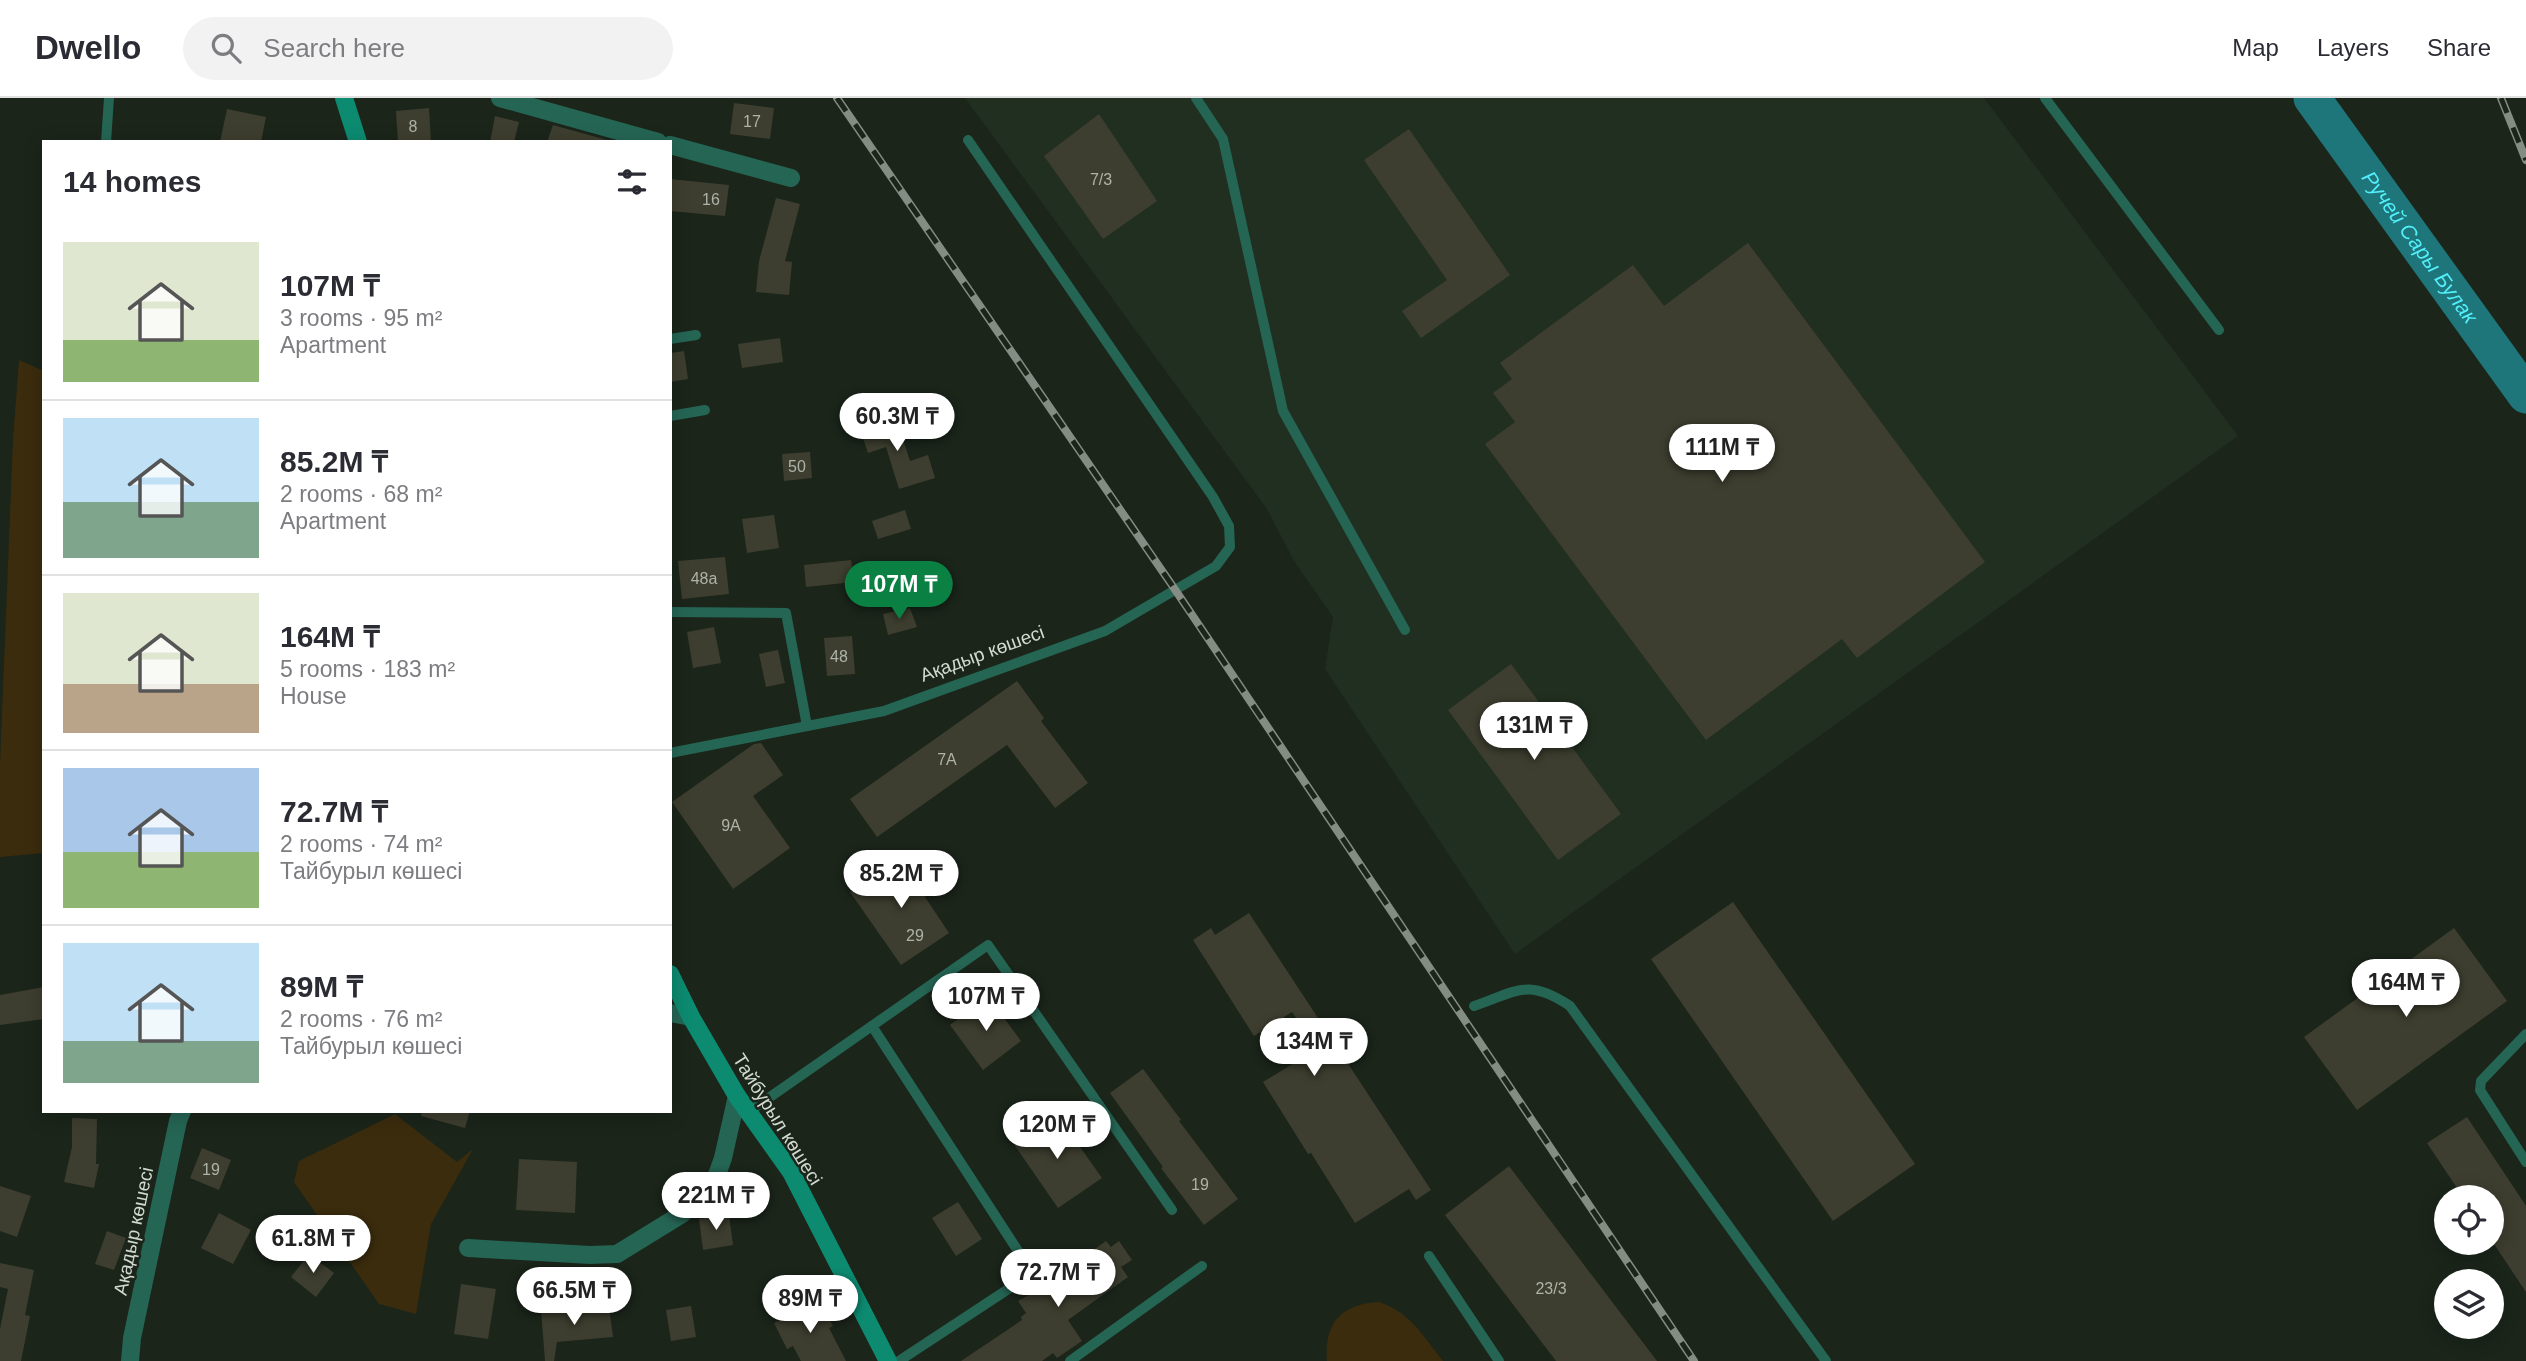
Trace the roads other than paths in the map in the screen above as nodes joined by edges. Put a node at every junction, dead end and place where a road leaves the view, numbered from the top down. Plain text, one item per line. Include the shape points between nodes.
1 (109, 98) edge
2 (344, 98) edge
3 (500, 98) edge
4 (1196, 98) edge
5 (2045, 98) edge
6 (106, 140) edge
7 (357, 140) edge
8 (651, 140) edge
9 (968, 140) dead end
10 (672, 146) edge
11 (791, 178) dead end
12 (2219, 331) dead end
13 (696, 335) dead end
14 (672, 339) edge
15 (705, 410) dead end
16 (672, 416) edge
17 (672, 612) edge
18 (1405, 630) dead end
19 (807, 726) junction
20 (672, 753) edge
21 (672, 978) edge
22 (1474, 1006) dead end
23 (672, 1013) edge
24 (691, 1017) junction
25 (872, 1026) junction
26 (2526, 1034) edge
27 (737, 1096) junction
28 (181, 1113) edge
29 (747, 1113) junction
30 (2526, 1162) edge
31 (1172, 1210) dead end
32 (468, 1248) dead end
33 (1429, 1256) dead end
34 (1202, 1266) dead end
35 (130, 1361) edge
36 (888, 1361) edge
37 (899, 1361) edge
38 (1070, 1361) edge
39 (1499, 1361) edge
40 (1826, 1361) edge

1 - 6 lane
2 - 7 main road
3 - 8 street
4 - 18 lane via 1223,139 1283,411
5 - 12 lane
9 - 19 lane, Ақадыр көшесі via 1213,496 1229,526 1230,547 1216,566 1105,631 884,711
10 - 11 street
13 - 14 lane
15 - 16 lane
17 - 19 lane via 786,613
19 - 20 lane, Ақадыр көшесі
21 - 24 main road, Тайбурыл көшесі
22 - 40 lane via 1529,988 1570,1006
23 - 24 street
24 - 27 main road, Тайбурыл көшесі
25 - 29 lane
25 - 31 lane via 988,945
25 - 37 lane via 1025,1268 1019,1282
26 - 30 lane via 2481,1081 2480,1090
27 - 29 main road, Тайбурыл көшесі
27 - 32 street via 713,1186 682,1214 617,1254
28 - 35 street, Ақадыр көшесі
29 - 36 main road, Тайбурыл көшесі via 790,1172
33 - 39 lane
34 - 38 lane

